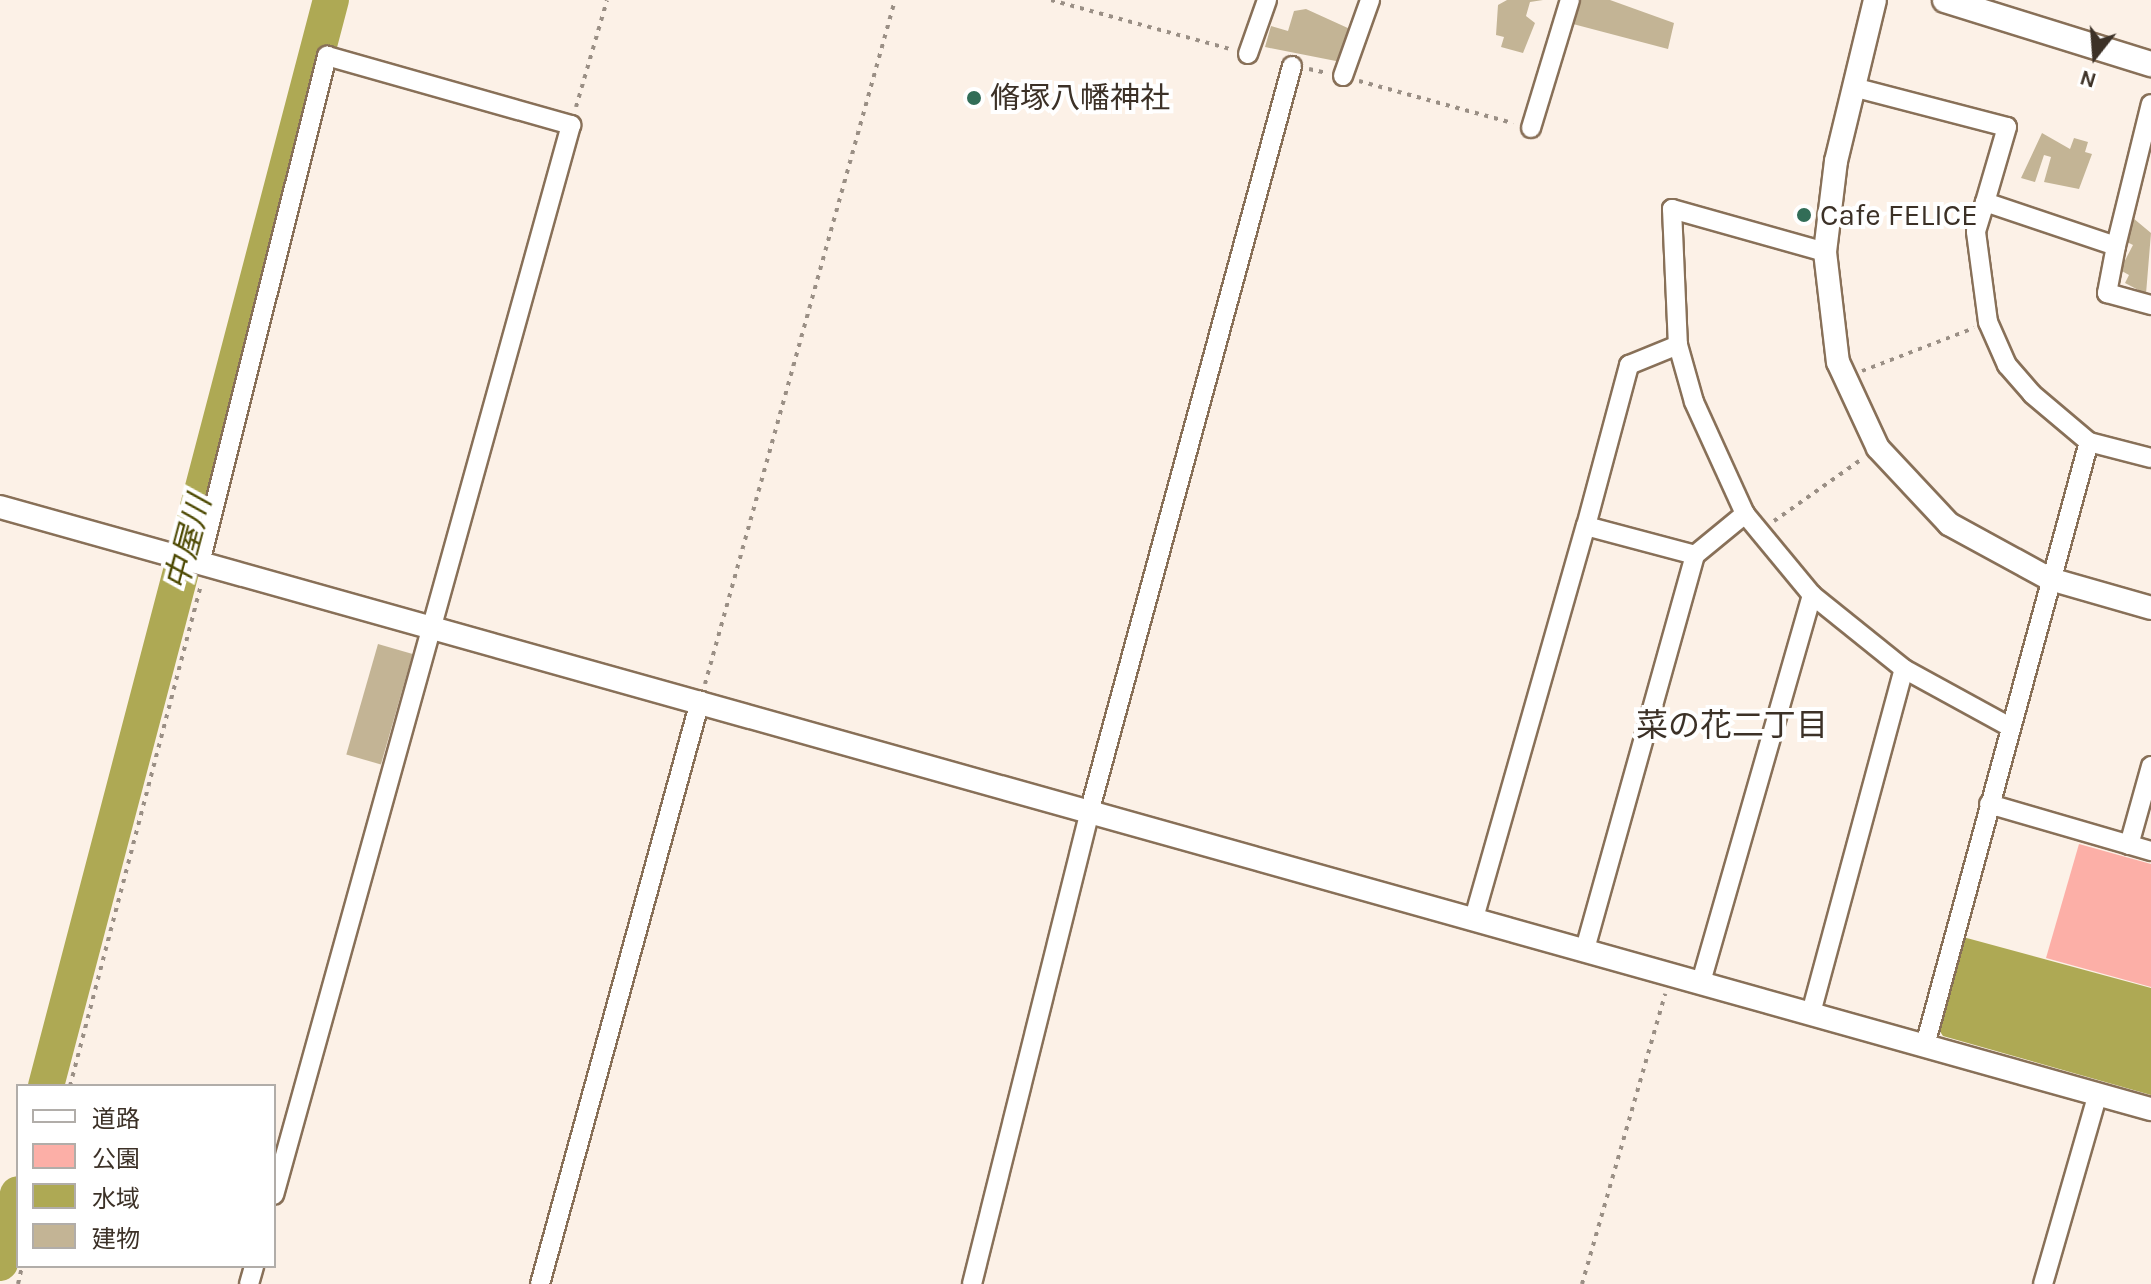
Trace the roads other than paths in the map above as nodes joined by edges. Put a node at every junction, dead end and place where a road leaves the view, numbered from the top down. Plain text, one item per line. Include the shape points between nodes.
1 (1267, 0) edge
2 (1370, 0) edge
3 (1570, 0) edge
4 (1875, 0) edge
5 (1945, 0) edge
6 (1248, 54) road end
7 (2151, 64) edge
8 (1292, 66) road end
9 (1343, 76) road end
10 (1853, 87) junction
11 (2151, 104) edge
12 (1531, 128) road end
13 (1985, 202) junction
14 (2116, 246) junction
15 (1825, 252) junction
16 (2151, 305) edge
17 (1678, 345) junction
18 (2089, 442) junction
19 (2151, 458) edge
20 (0, 507) edge
21 (1745, 514) junction
22 (1586, 526) junction
23 (1695, 555) junction
24 (199, 562) junction
25 (2050, 579) junction
26 (1812, 595) junction
27 (2151, 608) edge
28 (434, 625) junction
29 (1904, 669) junction
30 (700, 701) junction
31 (2010, 727) junction
32 (2151, 766) edge
33 (1989, 804) junction
34 (1090, 809) junction
35 (2129, 845) junction
36 (2151, 851) edge
37 (1474, 918) junction
38 (1585, 949) junction
39 (1701, 982) junction
40 (1811, 1013) junction
41 (1925, 1045) junction
42 (2098, 1094) junction
43 (2151, 1109) edge
44 (276, 1188) edge
45 (540, 1284) edge
46 (972, 1284) edge
47 (2043, 1284) edge

1 - 6 street
2 - 9 street
3 - 12 street
4 - 10 street
5 - 7 main road
8 - 34 street
10 - 13 street via 2007,127
10 - 15 street
11 - 14 street
13 - 14 street
13 - 18 street via 1976,232 1988,322 2007,365 2032,394
14 - 16 street via 2107,293
15 - 17 street via 1672,209
15 - 25 street via 1845,377 1878,448 1949,524
17 - 21 street via 1694,402
17 - 22 street via 1629,365
18 - 19 street
18 - 25 street
20 - 24 street
21 - 23 street
21 - 26 street
22 - 23 street
22 - 37 street
23 - 38 street
24 - 28 street
24 - 28 street via 327,56 571,125
25 - 27 street
25 - 31 street
26 - 29 street
26 - 39 street
28 - 30 street
28 - 44 street
29 - 31 street
29 - 40 street
30 - 34 street
30 - 45 street
31 - 33 street
32 - 35 street
33 - 35 street
33 - 41 street
34 - 37 street
34 - 46 street
35 - 36 street
37 - 38 street
38 - 39 street
39 - 40 street
40 - 41 street
41 - 42 street
42 - 43 street
42 - 47 street

